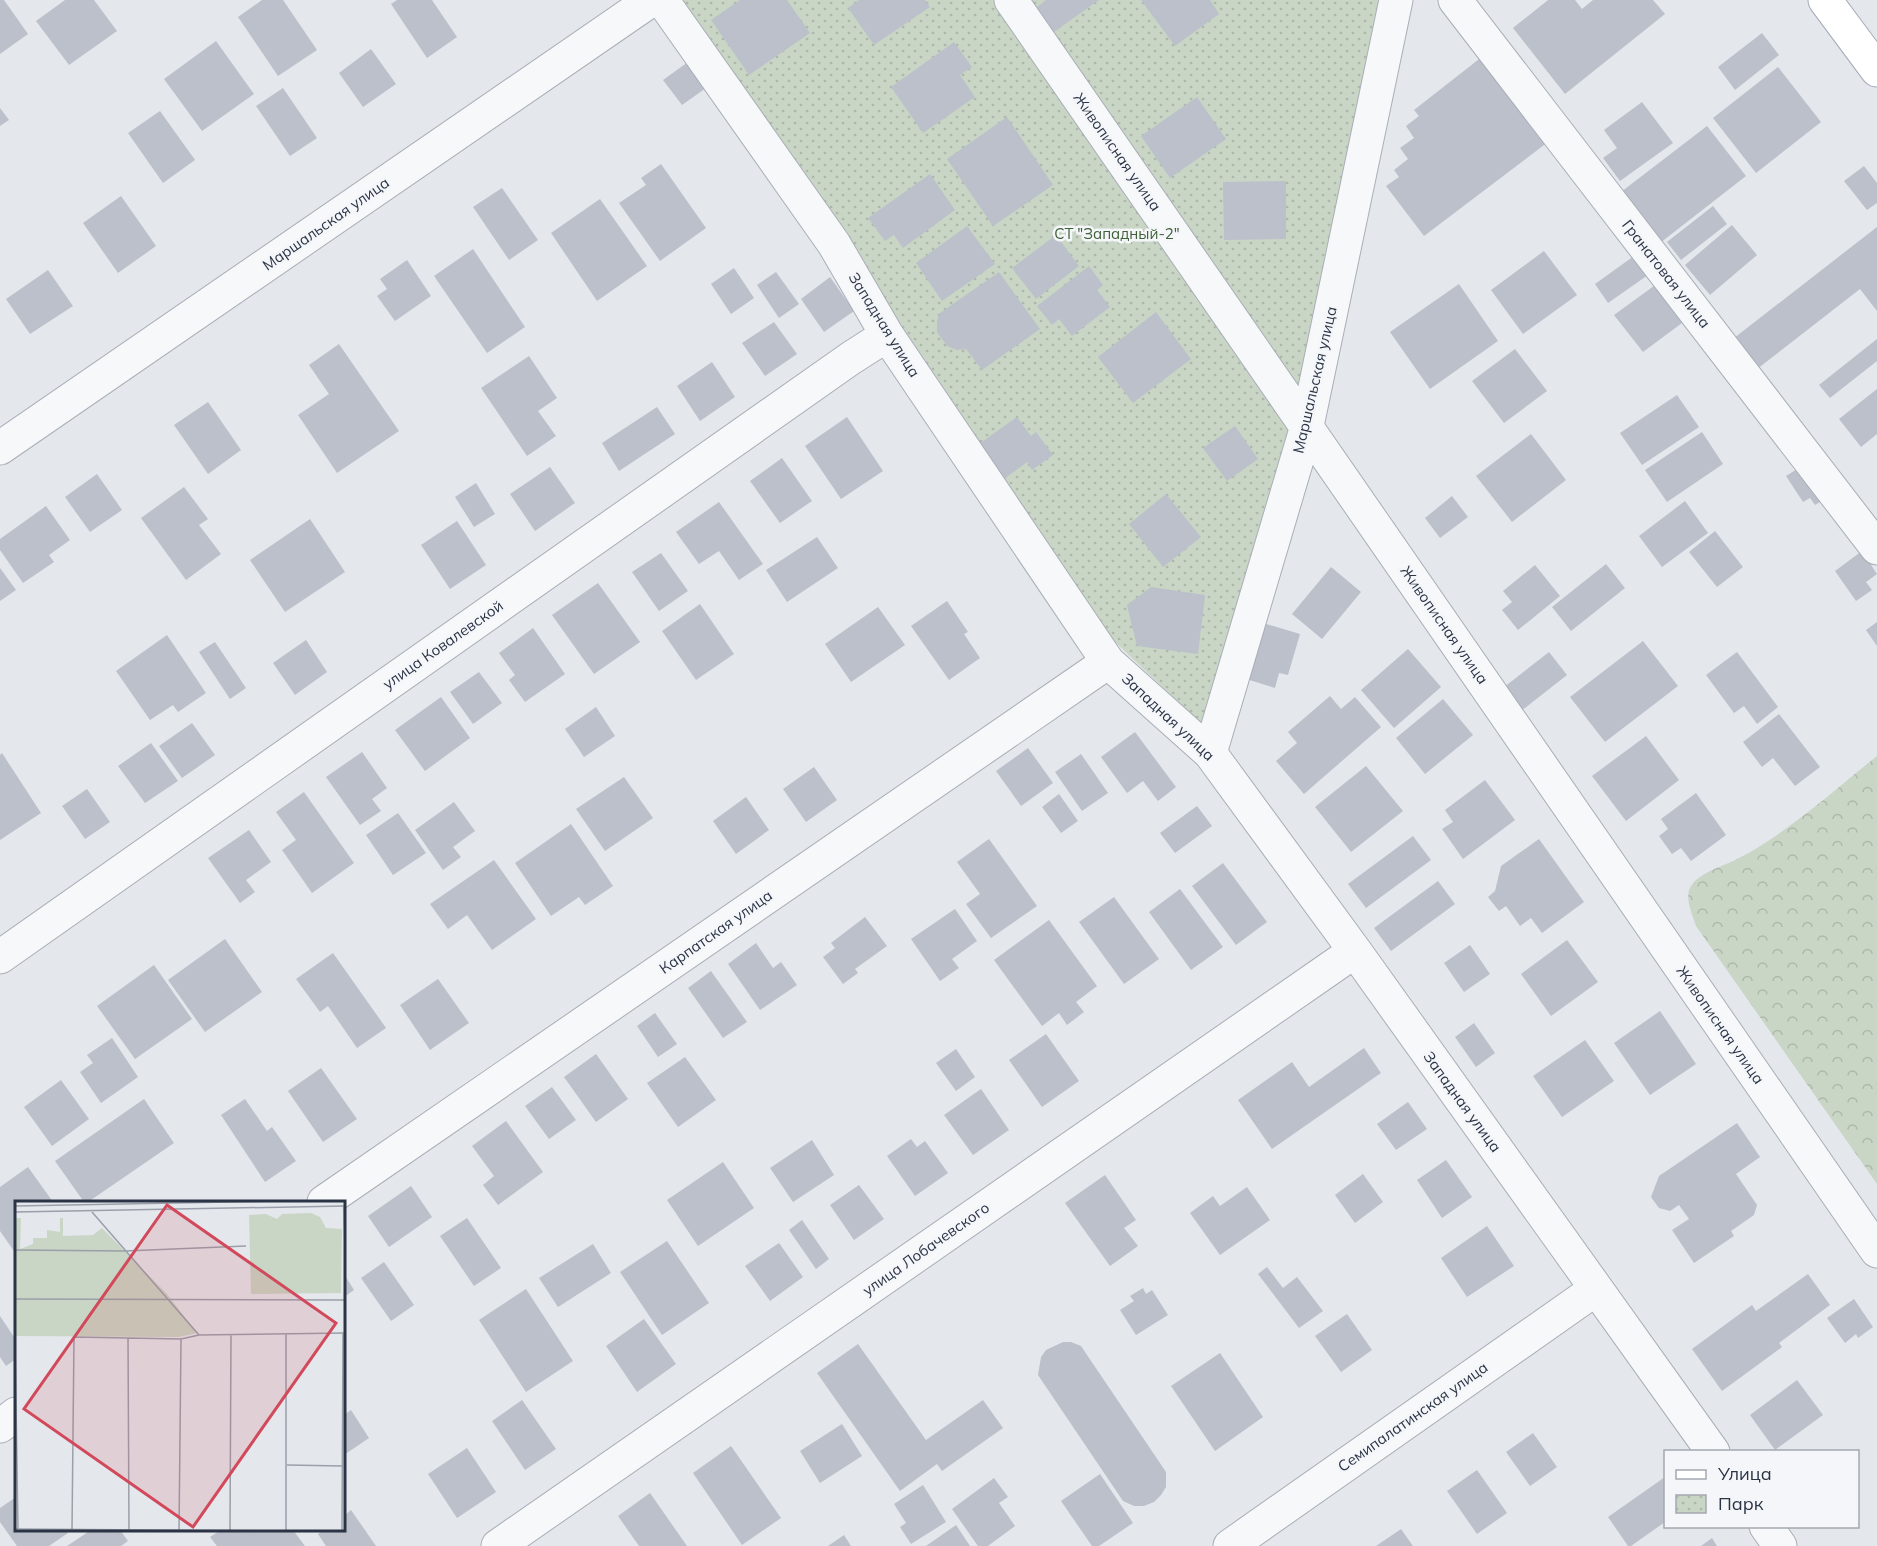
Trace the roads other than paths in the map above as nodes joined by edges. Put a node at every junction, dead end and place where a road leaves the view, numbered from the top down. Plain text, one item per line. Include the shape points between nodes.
1 (651, 0) edge
2 (662, 0) edge
3 (1011, 0) edge
4 (1396, 0) edge
5 (1455, 0) edge
6 (1825, 0) edge
7 (1877, 70) edge
8 (887, 335) junction
9 (1307, 426) junction
10 (0, 448) edge
11 (1877, 548) edge
12 (1108, 662) junction
13 (1210, 753) junction
14 (1355, 951) junction
15 (0, 957) edge
16 (327, 1201) edge
17 (1877, 1251) edge
18 (1596, 1289) junction
19 (15, 1415) edge
20 (0, 1426) edge
21 (1712, 1450) edge
22 (1767, 1528) edge
23 (498, 1546) edge
24 (1230, 1546) edge
25 (1780, 1546) edge

1 - 10 street, Маршальская улица
2 - 8 street, Западная улица via 834,244
3 - 9 street, Живописная улица
4 - 9 street, Маршальская улица
5 - 11 street, Гранатовая улица
6 - 7 main road
8 - 12 street, Западная улица
8 - 15 street, улица Ковалевской
9 - 13 street, Маршальская улица
9 - 17 street, Живописная улица
12 - 13 street, Западная улица
12 - 16 street, Карпатская улица
13 - 14 street, Западная улица
14 - 18 street, Западная улица
14 - 23 street, улица Лобачевского
18 - 21 street, Западная улица
18 - 24 street, Семипалатинская улица
19 - 20 street
22 - 25 street

